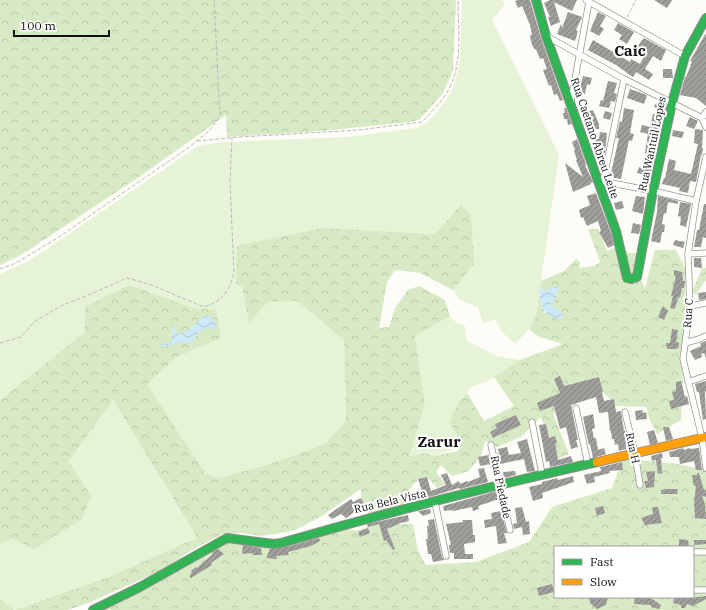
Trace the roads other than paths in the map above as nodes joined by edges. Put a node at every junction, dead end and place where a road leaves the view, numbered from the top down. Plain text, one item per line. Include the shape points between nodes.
1 (536, 0) edge
2 (588, 1) edge
3 (706, 18) edge
4 (546, 36) junction
5 (579, 53) junction
6 (685, 56) junction
7 (624, 80) junction
8 (570, 101) junction
9 (672, 103) junction
10 (706, 112) edge
11 (702, 118) junction
12 (706, 126) edge
13 (706, 157) edge
14 (601, 181) junction
15 (653, 191) junction
16 (696, 201) junction
17 (706, 253) edge
18 (688, 254) junction
19 (634, 279) joint
20 (706, 303) edge
21 (690, 306) junction
22 (706, 336) edge
23 (685, 343) junction
24 (706, 376) edge
25 (688, 382) junction
26 (576, 408) dead end
27 (625, 412) dead end
28 (532, 422) dead end
29 (704, 437) edge
30 (491, 445) dead end
31 (635, 454) junction
32 (588, 464) junction
33 (706, 468) edge
34 (542, 474) junction
35 (500, 484) junction
36 (640, 485) dead end
37 (435, 502) junction
38 (510, 530) dead end
39 (694, 552) edge
40 (706, 552) edge
41 (446, 556) dead end
42 (694, 590) edge
43 (706, 590) edge
44 (93, 610) edge

1 - 4 street, Rua Caetano Abreu Leite
2 - 5 street
2 - 6 street
3 - 6 street, Rua Wantuil Lopes
4 - 5 street
4 - 8 street, Rua Caetano Abreu Leite
5 - 7 street
5 - 8 street
6 - 9 street, Rua Wantuil Lopes
7 - 9 street
7 - 14 street
8 - 14 street, Rua Caetano Abreu Leite
9 - 11 street
9 - 15 street, Rua Wantuil Lopes
10 - 11 street
11 - 12 street
13 - 16 street, Rua C
14 - 15 street
14 - 19 street, Rua Caetano Abreu Leite via 627,278
15 - 16 street
15 - 19 street, Rua Wantuil Lopes via 639,271
16 - 18 street, Rua C
17 - 18 street
18 - 21 street, Rua C
20 - 21 street
21 - 23 street, Rua C
22 - 23 street
23 - 25 street, Rua C via 683,359
24 - 25 street
25 - 29 street, Rua C
26 - 32 street
27 - 31 street, Rua H
28 - 34 street
29 - 31 street, Rua Bela Vista
29 - 33 street, Rua C
30 - 35 street, Rua Piedade
31 - 32 street, Rua Bela Vista
31 - 36 street, Rua H
32 - 34 street, Rua Bela Vista
34 - 35 street, Rua Bela Vista
35 - 37 street, Rua Bela Vista
35 - 38 street, Rua Piedade
37 - 41 street
37 - 44 street, Rua Bela Vista via 363,519 281,543 227,538
39 - 40 street
42 - 43 street

